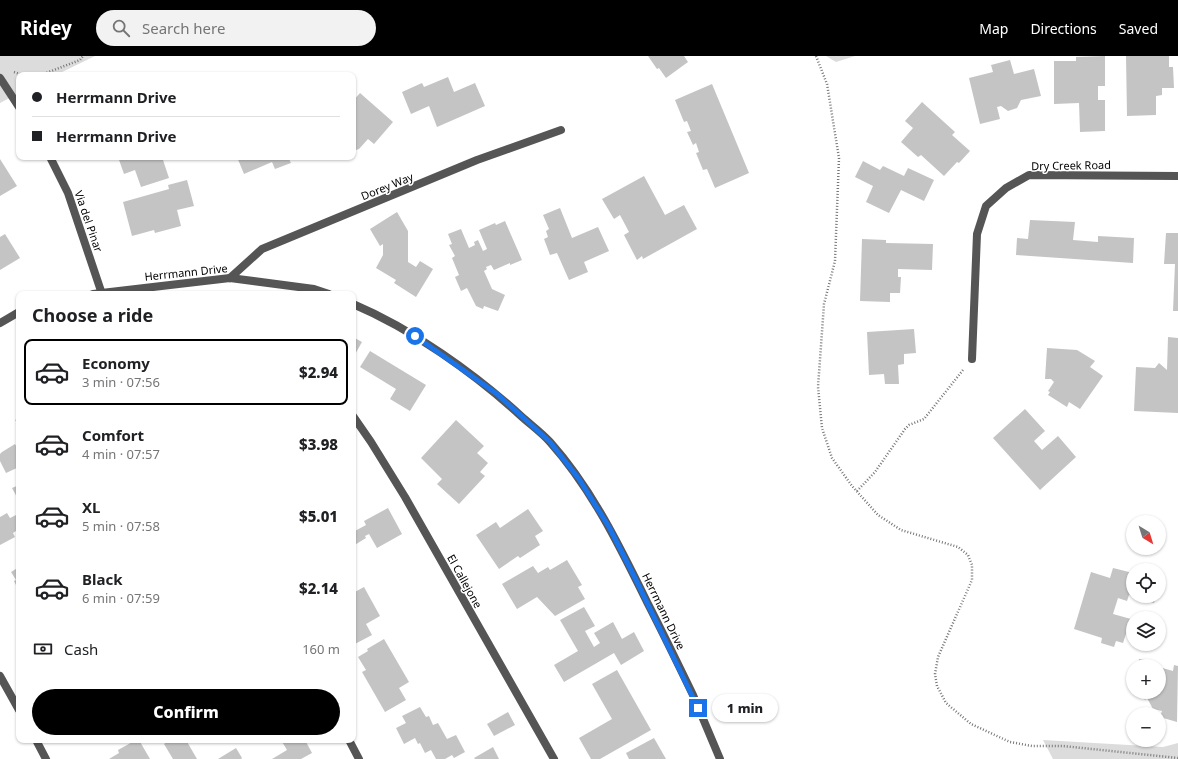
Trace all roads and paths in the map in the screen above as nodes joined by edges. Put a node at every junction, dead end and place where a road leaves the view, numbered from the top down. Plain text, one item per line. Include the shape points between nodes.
1 (83, 56) edge
2 (816, 56) edge
3 (49, 72) edge
4 (0, 78) edge
5 (16, 102) edge
6 (561, 130) dead end
7 (52, 160) edge
8 (1178, 176) edge
9 (230, 278) junction
10 (101, 291) edge
11 (119, 291) edge
12 (307, 291) edge
13 (356, 305) edge
14 (16, 314) edge
15 (0, 323) edge
16 (972, 359) joint
17 (356, 420) edge
18 (857, 491) junction
19 (0, 676) edge
20 (16, 705) edge
21 (38, 743) edge
22 (350, 743) edge
23 (1178, 758) edge
24 (46, 759) edge
25 (359, 759) edge
26 (554, 759) edge
27 (720, 759) edge

1 - 3 path via 80,60
2 - 18 path via 827,84 839,158 835,261 824,304 818,387 822,428 832,458
4 - 5 street
6 - 9 street, Dorey Way via 476,160 262,249
7 - 10 street, Via del Pinar via 68,192
8 - 16 street, Dry Creek Road via 1029,175 1006,188 986,206 977,234
9 - 11 street, Herrmann Drive
9 - 12 street, Herrmann Drive
13 - 27 street, Herrmann Drive via 415,336 448,359 497,394 550,442 579,479 609,527 693,695
14 - 15 street
16 - 18 path via 924,419 909,425 875,472
17 - 26 street, El Callejone via 405,496
18 - 23 path via 878,514 901,530 958,547 968,555 972,565 972,580 938,657 935,674 936,686 946,703 971,724 1010,742 1032,746 1063,746
19 - 20 street
21 - 24 street
22 - 25 street

